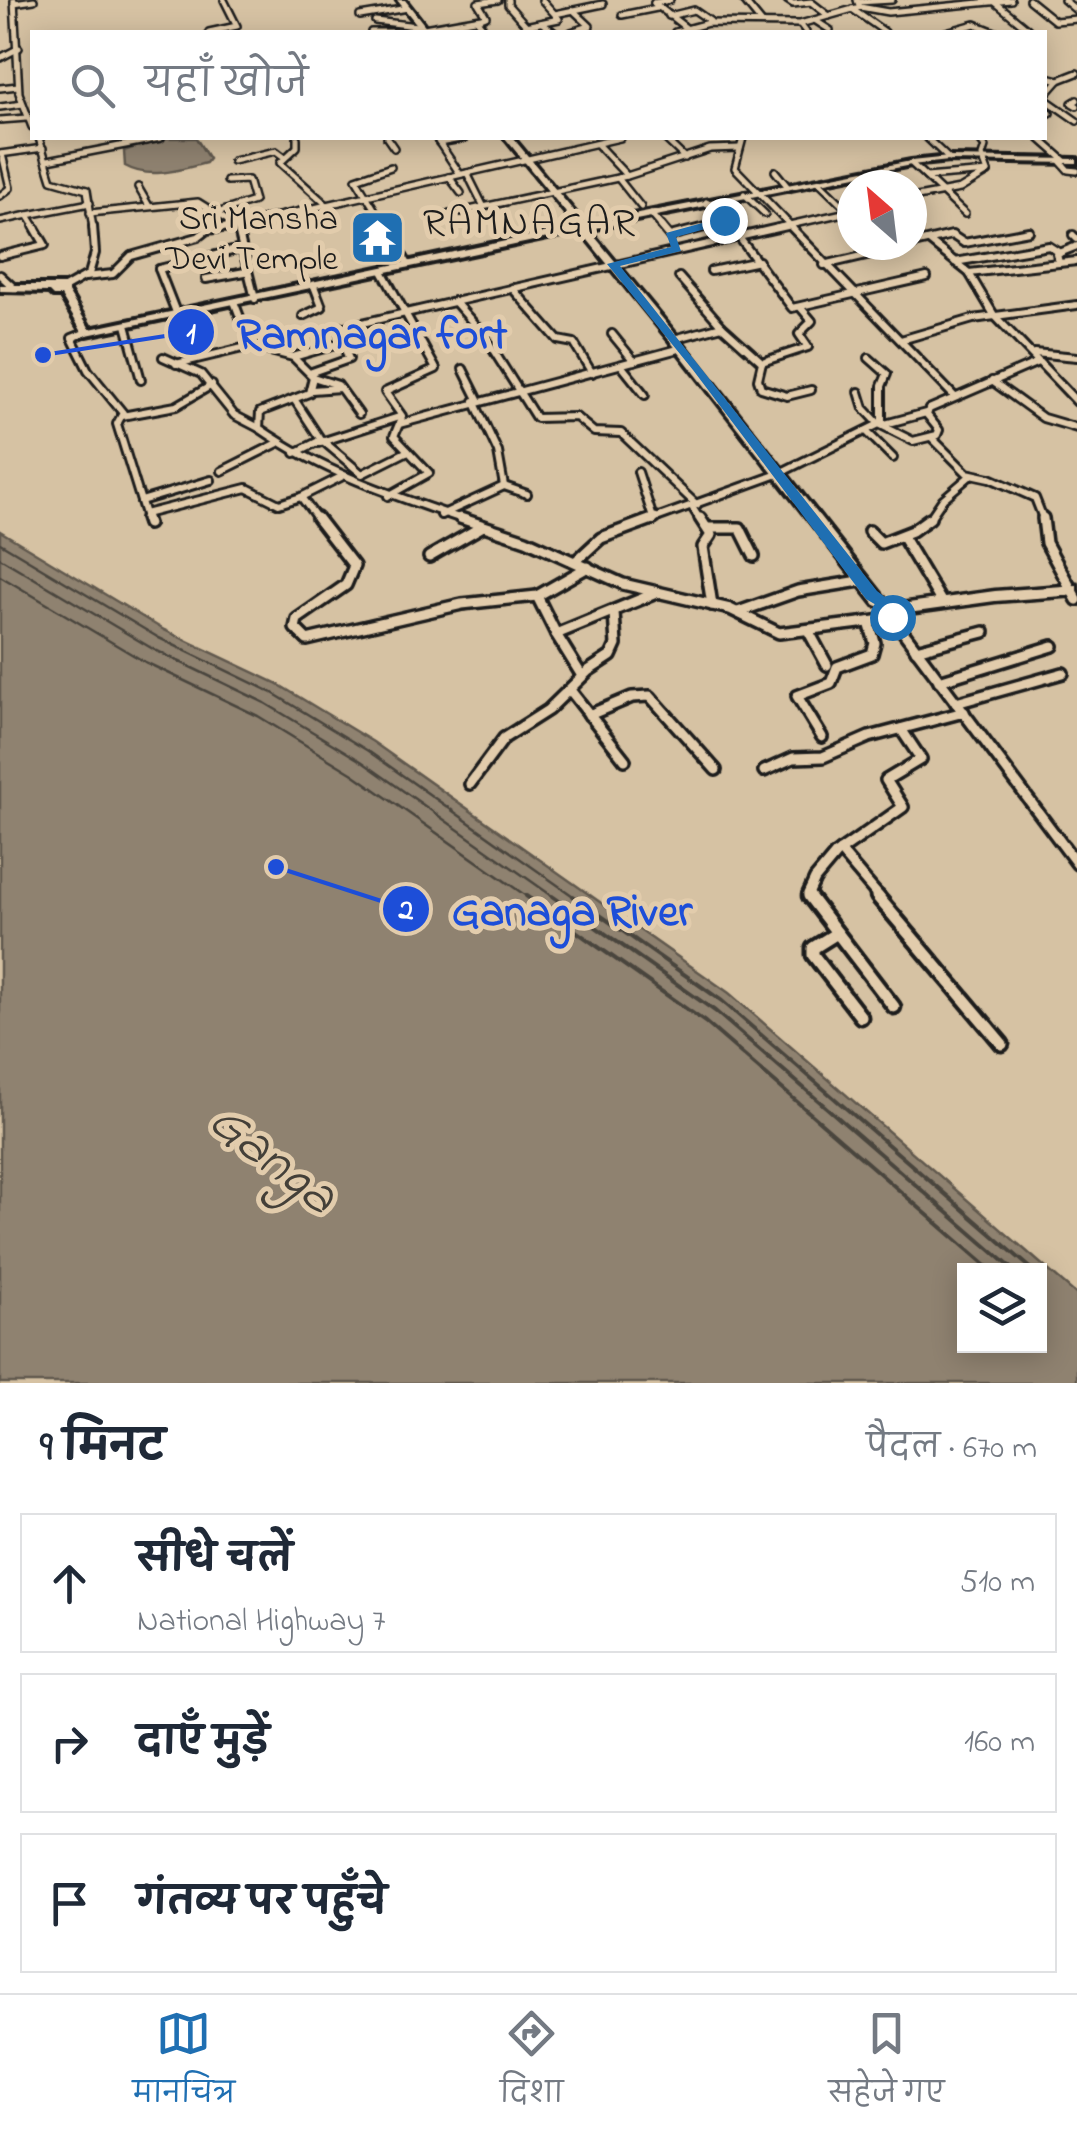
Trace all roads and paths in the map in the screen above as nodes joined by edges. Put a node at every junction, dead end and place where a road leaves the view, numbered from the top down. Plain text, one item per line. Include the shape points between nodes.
1 (34, 0) edge
2 (224, 0) edge
3 (401, 0) edge
4 (498, 0) edge
5 (508, 0) edge
6 (542, 0) edge
7 (577, 0) edge
8 (666, 0) edge
9 (698, 0) edge
10 (744, 0) edge
11 (788, 0) edge
12 (892, 0) edge
13 (940, 0) edge
14 (1011, 0) edge
15 (1030, 0) edge
16 (1064, 0) edge
17 (966, 2) edge
18 (995, 2) edge
19 (14, 3) edge
20 (858, 3) edge
21 (604, 4) dead end
22 (950, 6) junction
23 (408, 8) junction
24 (584, 8) junction
25 (657, 8) junction
26 (0, 9) edge
27 (852, 9) junction
28 (573, 10) junction
29 (689, 11) junction
30 (1077, 11) edge
31 (555, 14) junction
32 (622, 15) dead end
33 (360, 16) dead end
34 (669, 16) junction
35 (829, 16) junction
36 (980, 16) dead end
37 (476, 19) junction
38 (1077, 19) edge
39 (375, 21) dead end
40 (710, 21) junction
41 (816, 21) junction
42 (542, 22) junction
43 (762, 23) junction
44 (800, 24) junction
45 (525, 26) junction
46 (686, 28) junction
47 (424, 29) edge
48 (1028, 29) dead end
49 (219, 30) edge
50 (486, 30) edge
51 (530, 30) edge
52 (552, 30) edge
53 (577, 30) edge
54 (680, 30) edge
55 (804, 30) edge
56 (830, 30) edge
57 (881, 30) edge
58 (954, 30) edge
59 (991, 30) edge
60 (30, 44) edge
61 (19, 47) junction
62 (0, 58) edge
63 (1077, 73) edge
64 (1047, 76) edge
65 (1063, 79) junction
66 (30, 82) edge
67 (1077, 82) edge
68 (18, 85) junction
69 (0, 88) edge
70 (1047, 94) edge
71 (1047, 98) edge
72 (23, 104) junction
73 (0, 107) edge
74 (27, 118) junction
75 (0, 120) edge
76 (1077, 121) edge
77 (30, 123) edge
78 (148, 140) edge
79 (297, 140) edge
80 (388, 140) edge
81 (438, 140) edge
82 (511, 140) edge
83 (612, 140) edge
84 (666, 140) edge
85 (742, 140) edge
86 (929, 140) edge
87 (980, 140) edge
88 (1040, 140) edge
89 (41, 142) edge
90 (597, 144) junction
91 (394, 148) dead end
92 (740, 148) junction
93 (1, 154) edge
94 (284, 156) junction
95 (686, 158) junction
96 (950, 159) junction
97 (983, 159) junction
98 (48, 160) junction
99 (234, 161) dead end
100 (527, 161) junction
101 (1062, 161) junction
102 (1077, 161) edge
103 (926, 162) junction
104 (911, 163) junction
105 (391, 167) dead end
106 (918, 170) edge
107 (775, 171) dead end
108 (988, 172) junction
109 (1077, 172) edge
110 (463, 174) junction
111 (940, 175) junction
112 (627, 176) junction
113 (449, 177) junction
114 (927, 177) edge
115 (618, 178) junction
116 (927, 178) edge
117 (226, 180) dead end
118 (819, 182) junction
119 (138, 187) dead end
120 (788, 187) junction
121 (757, 192) junction
122 (942, 192) junction
123 (553, 193) junction
124 (460, 194) dead end
125 (744, 194) junction
126 (927, 195) edge
127 (0, 196) edge
128 (369, 196) junction
129 (837, 198) edge
130 (706, 202) junction
131 (90, 203) junction
132 (149, 206) junction
133 (328, 206) junction
134 (641, 206) dead end
135 (484, 207) junction
136 (220, 212) junction
137 (90, 214) junction
138 (651, 214) junction
139 (765, 214) dead end
140 (837, 214) edge
141 (965, 214) dead end
142 (28, 215) junction
143 (441, 216) dead end
144 (0, 221) edge
145 (237, 225) junction
146 (788, 226) junction
147 (581, 228) junction
148 (1029, 232) dead end
149 (670, 236) junction
150 (738, 236) junction
151 (1076, 240) edge
152 (927, 242) joint
153 (240, 248) junction
154 (677, 249) junction
155 (1060, 252) junction
156 (0, 256) edge
157 (846, 260) edge
158 (759, 261) junction
159 (1077, 261) edge
160 (956, 262) junction
161 (1058, 263) junction
162 (408, 264) junction
163 (612, 264) junction
164 (824, 265) junction
165 (162, 266) joint
166 (382, 271) junction
167 (711, 271) dead end
168 (245, 272) junction
169 (968, 274) junction
170 (0, 275) edge
171 (85, 277) junction
172 (679, 277) dead end
173 (928, 277) dead end
174 (206, 279) dead end
175 (314, 286) junction
176 (0, 288) edge
177 (14, 288) junction
178 (512, 288) junction
179 (60, 289) junction
180 (854, 295) junction
181 (255, 299) junction
182 (454, 301) junction
183 (235, 304) junction
184 (1077, 306) edge
185 (801, 308) junction
186 (406, 312) junction
187 (177, 315) junction
188 (994, 315) junction
189 (304, 316) dead end
190 (126, 325) junction
191 (722, 326) junction
192 (87, 332) junction
193 (612, 334) dead end
194 (900, 340) junction
195 (678, 343) junction
196 (342, 344) junction
197 (251, 346) junction
198 (163, 357) dead end
199 (293, 357) junction
200 (1077, 357) edge
201 (869, 358) dead end
202 (1036, 358) junction
203 (634, 361) junction
204 (762, 362) junction
205 (176, 364) junction
206 (620, 365) junction
207 (464, 369) dead end
208 (592, 373) junction
209 (312, 374) junction
210 (141, 380) dead end
211 (992, 380) junction
212 (212, 385) junction
213 (340, 388) junction
214 (312, 390) junction
215 (811, 390) dead end
216 (518, 392) junction
217 (859, 392) dead end
218 (644, 395) dead end
219 (954, 396) junction
220 (294, 400) junction
221 (477, 401) junction
222 (1077, 402) edge
223 (926, 412) junction
224 (359, 414) dead end
225 (122, 416) junction
226 (401, 420) junction
227 (882, 424) junction
228 (259, 428) junction
229 (1077, 428) edge
230 (866, 431) junction
231 (931, 437) junction
232 (278, 442) junction
233 (320, 442) junction
234 (408, 451) junction
235 (295, 453) junction
236 (893, 458) dead end
237 (222, 470) dead end
238 (638, 472) dead end
239 (778, 474) junction
240 (971, 475) junction
241 (340, 477) junction
242 (211, 480) dead end
243 (504, 486) junction
244 (527, 494) dead end
245 (388, 496) junction
246 (300, 497) junction
247 (142, 502) junction
248 (694, 506) junction
249 (441, 514) junction
250 (147, 519) joint
251 (654, 521) junction
252 (483, 526) junction
253 (708, 528) junction
254 (869, 532) dead end
255 (902, 536) junction
256 (754, 556) dead end
257 (429, 557) dead end
258 (576, 562) junction
259 (1077, 566) edge
260 (588, 567) junction
261 (1062, 570) junction
262 (860, 580) junction
263 (656, 593) junction
264 (1075, 594) edge
265 (537, 596) junction
266 (942, 603) junction
267 (712, 604) junction
268 (614, 612) junction
269 (738, 612) junction
270 (897, 613) junction
271 (870, 622) junction
272 (808, 632) junction
273 (984, 632) dead end
274 (556, 634) junction
275 (1054, 646) dead end
276 (916, 650) junction
277 (827, 665) dead end
278 (1063, 673) dead end
279 (582, 676) junction
280 (939, 681) junction
281 (570, 690) junction
282 (960, 708) junction
283 (589, 715) junction
284 (901, 729) junction
285 (822, 737) dead end
286 (625, 760) dead end
287 (716, 770) dead end
288 (764, 771) dead end
289 (470, 784) dead end
290 (840, 851) junction
291 (1076, 860) edge
292 (837, 933) junction
293 (894, 1007) dead end
294 (861, 1017) dead end
295 (1002, 1044) dead end

1 - 19 street
2 - 49 street via 237,26
3 - 23 main road
4 - 37 street via 478,4 486,16
5 - 45 street
6 - 31 street
7 - 24 street
8 - 25 street via 654,3
9 - 29 street
10 - 43 street
11 - 35 street via 812,2
12 - 20 street
13 - 22 street
14 - 18 street
15 - 38 street via 1055,21
16 - 30 street
17 - 18 street
17 - 22 street
17 - 36 street
18 - 48 street
19 - 26 street
19 - 61 street
20 - 22 street via 888,12
20 - 27 street
21 - 24 street
23 - 33 street
23 - 47 main road
24 - 28 street
25 - 32 street
25 - 34 street
27 - 35 street
27 - 57 street
28 - 31 street
28 - 53 street via 590,26
29 - 34 street
29 - 40 street
31 - 42 street via 559,19
34 - 46 street
35 - 41 street
37 - 47 street
37 - 50 street
39 - 47 street
40 - 43 street
40 - 46 street
41 - 44 street
41 - 56 street
42 - 45 street
42 - 52 street
43 - 44 street
44 - 55 street
45 - 51 street
46 - 54 street
58 - 59 street via 978,24
60 - 61 street
61 - 62 street
61 - 68 street
63 - 65 street
64 - 65 street
65 - 67 street
65 - 70 street
66 - 68 street
68 - 69 street
68 - 72 street
71 - 76 street
72 - 73 street
72 - 74 street
74 - 75 street
74 - 77 street
78 - 98 street
79 - 94 street via 297,148
80 - 91 street
81 - 110 street
82 - 100 main road
83 - 90 street
84 - 95 street
85 - 92 street
86 - 96 street
87 - 97 street
88 - 101 street
89 - 93 street
89 - 98 street
90 - 100 street
90 - 112 street
92 - 95 street
92 - 121 street via 733,166
93 - 127 street via 10,188
94 - 99 street via 276,150
94 - 133 street via 282,167
95 - 112 street
96 - 97 main road
96 - 103 main road
97 - 101 main road
97 - 108 street
98 - 131 street via 52,180 87,190
100 - 110 street
100 - 123 main road
101 - 102 main road
101 - 109 street
103 - 104 main road
103 - 111 street
104 - 106 street
104 - 118 main road
105 - 128 street via 356,179
107 - 120 street
108 - 111 street
108 - 122 street
110 - 113 street
110 - 135 street
111 - 114 street
112 - 115 street
113 - 124 street
113 - 128 street
115 - 123 street
115 - 134 street
116 - 122 street
117 - 136 street via 248,180 254,200
118 - 120 main road
118 - 129 street
119 - 132 street
120 - 121 main road
121 - 125 main road
121 - 146 street
122 - 126 street
122 - 141 street
123 - 135 street
123 - 147 main road
125 - 130 main road
125 - 139 street
128 - 133 street
128 - 162 street
130 - 138 main road
130 - 149 street via 724,222
131 - 137 street
131 - 142 street
132 - 136 street via 198,202
132 - 137 street
133 - 145 street
135 - 143 street
136 - 145 street
137 - 171 street via 95,253
138 - 147 main road
138 - 149 street
140 - 146 street
142 - 144 street
142 - 156 street via 45,245
145 - 153 street
145 - 171 street via 131,256 116,274
146 - 150 street
146 - 164 street
147 - 162 main road
147 - 163 main road
148 - 152 street
149 - 154 street
150 - 154 street
150 - 158 street
151 - 155 street
152 - 160 street
153 - 165 street
153 - 168 street
154 - 163 street
155 - 160 street via 1049,246
155 - 161 street
157 - 164 street
158 - 167 street
158 - 185 street via 786,304
159 - 161 street
160 - 169 street
161 - 169 street
162 - 166 main road
163 - 178 street
163 - 195 main road
164 - 180 street
165 - 187 street
166 - 175 main road
166 - 186 street
168 - 174 street
168 - 181 street
169 - 188 street
170 - 177 street
171 - 179 street
172 - 191 street
173 - 180 street
175 - 181 main road
175 - 189 street via 322,307
176 - 177 main road
177 - 179 main road
178 - 182 street
178 - 208 street via 558,340 574,343
179 - 192 main road
180 - 185 street
180 - 194 street
181 - 183 main road
182 - 186 street
182 - 216 street
183 - 187 main road
183 - 197 street
184 - 188 street
185 - 204 street via 812,321 799,334 808,347
186 - 196 street via 340,328
186 - 226 street via 436,369 385,392
187 - 190 main road
188 - 194 street
188 - 202 street
190 - 192 main road
190 - 210 street
191 - 195 street
191 - 204 street
192 - 225 street via 72,338
193 - 203 street
194 - 219 street
195 - 203 street
195 - 239 main road
196 - 199 street
196 - 209 street via 347,362
197 - 199 street
197 - 205 street
198 - 205 street
199 - 209 street
200 - 202 street
201 - 227 street via 887,374
202 - 211 street
202 - 222 street
203 - 206 street
204 - 215 street via 758,379 765,391 787,396
205 - 212 street
206 - 208 street
206 - 218 street
207 - 221 street
208 - 216 street
209 - 213 street
209 - 214 street
211 - 219 street
211 - 229 street via 1043,418
212 - 225 street via 176,406
212 - 228 street via 234,414
213 - 214 street
213 - 224 street
214 - 220 street
216 - 221 street
216 - 248 street via 539,420 576,417 594,432 621,433
217 - 227 street via 864,408
219 - 223 street
220 - 228 street via 260,412
220 - 233 street
221 - 226 street
221 - 243 street via 503,466
223 - 227 street
223 - 231 street via 939,430
225 - 247 street via 117,424
226 - 233 street
226 - 234 street via 394,436
227 - 230 street
227 - 231 street via 909,440
228 - 232 street
230 - 236 street
230 - 239 street
231 - 240 street
232 - 235 street
232 - 237 street
233 - 234 street via 362,474
233 - 235 street
234 - 245 street via 428,473
235 - 241 street
238 - 251 street
239 - 248 street
239 - 262 main road
240 - 255 street via 935,514
240 - 261 street via 1035,498 1046,543
241 - 245 street
241 - 246 street
242 - 247 street
243 - 244 street
243 - 249 street
245 - 249 street
246 - 250 street via 279,504 247,488
246 - 265 street via 354,566 346,585 297,618 295,628 308,640 462,604
247 - 250 street
248 - 251 street
248 - 253 street
249 - 252 street
251 - 258 street via 601,538
252 - 257 street
252 - 258 street
253 - 256 street via 740,528
253 - 267 street via 702,547
254 - 255 street via 881,543
255 - 266 street
258 - 260 street
259 - 261 street
260 - 263 street
260 - 265 street
261 - 264 street
262 - 269 street via 798,591
262 - 270 main road
263 - 267 street
263 - 268 street
264 - 266 main road
265 - 274 street
266 - 270 main road
267 - 269 street
268 - 274 street
268 - 279 street via 614,652
269 - 272 street via 779,634
270 - 271 street
270 - 276 street
271 - 272 street
271 - 285 street via 872,654 837,667 831,683 797,696
272 - 277 street
273 - 276 street
274 - 279 street
275 - 280 street
276 - 280 street
278 - 282 street
279 - 281 street
280 - 282 street
281 - 283 street
281 - 289 street via 504,738
282 - 284 street
282 - 291 street
283 - 286 street
283 - 287 street via 650,696
284 - 288 street
284 - 290 street via 921,759 886,780 904,807
290 - 292 street via 808,894
290 - 295 street
292 - 293 street
292 - 294 street via 813,948 813,955

